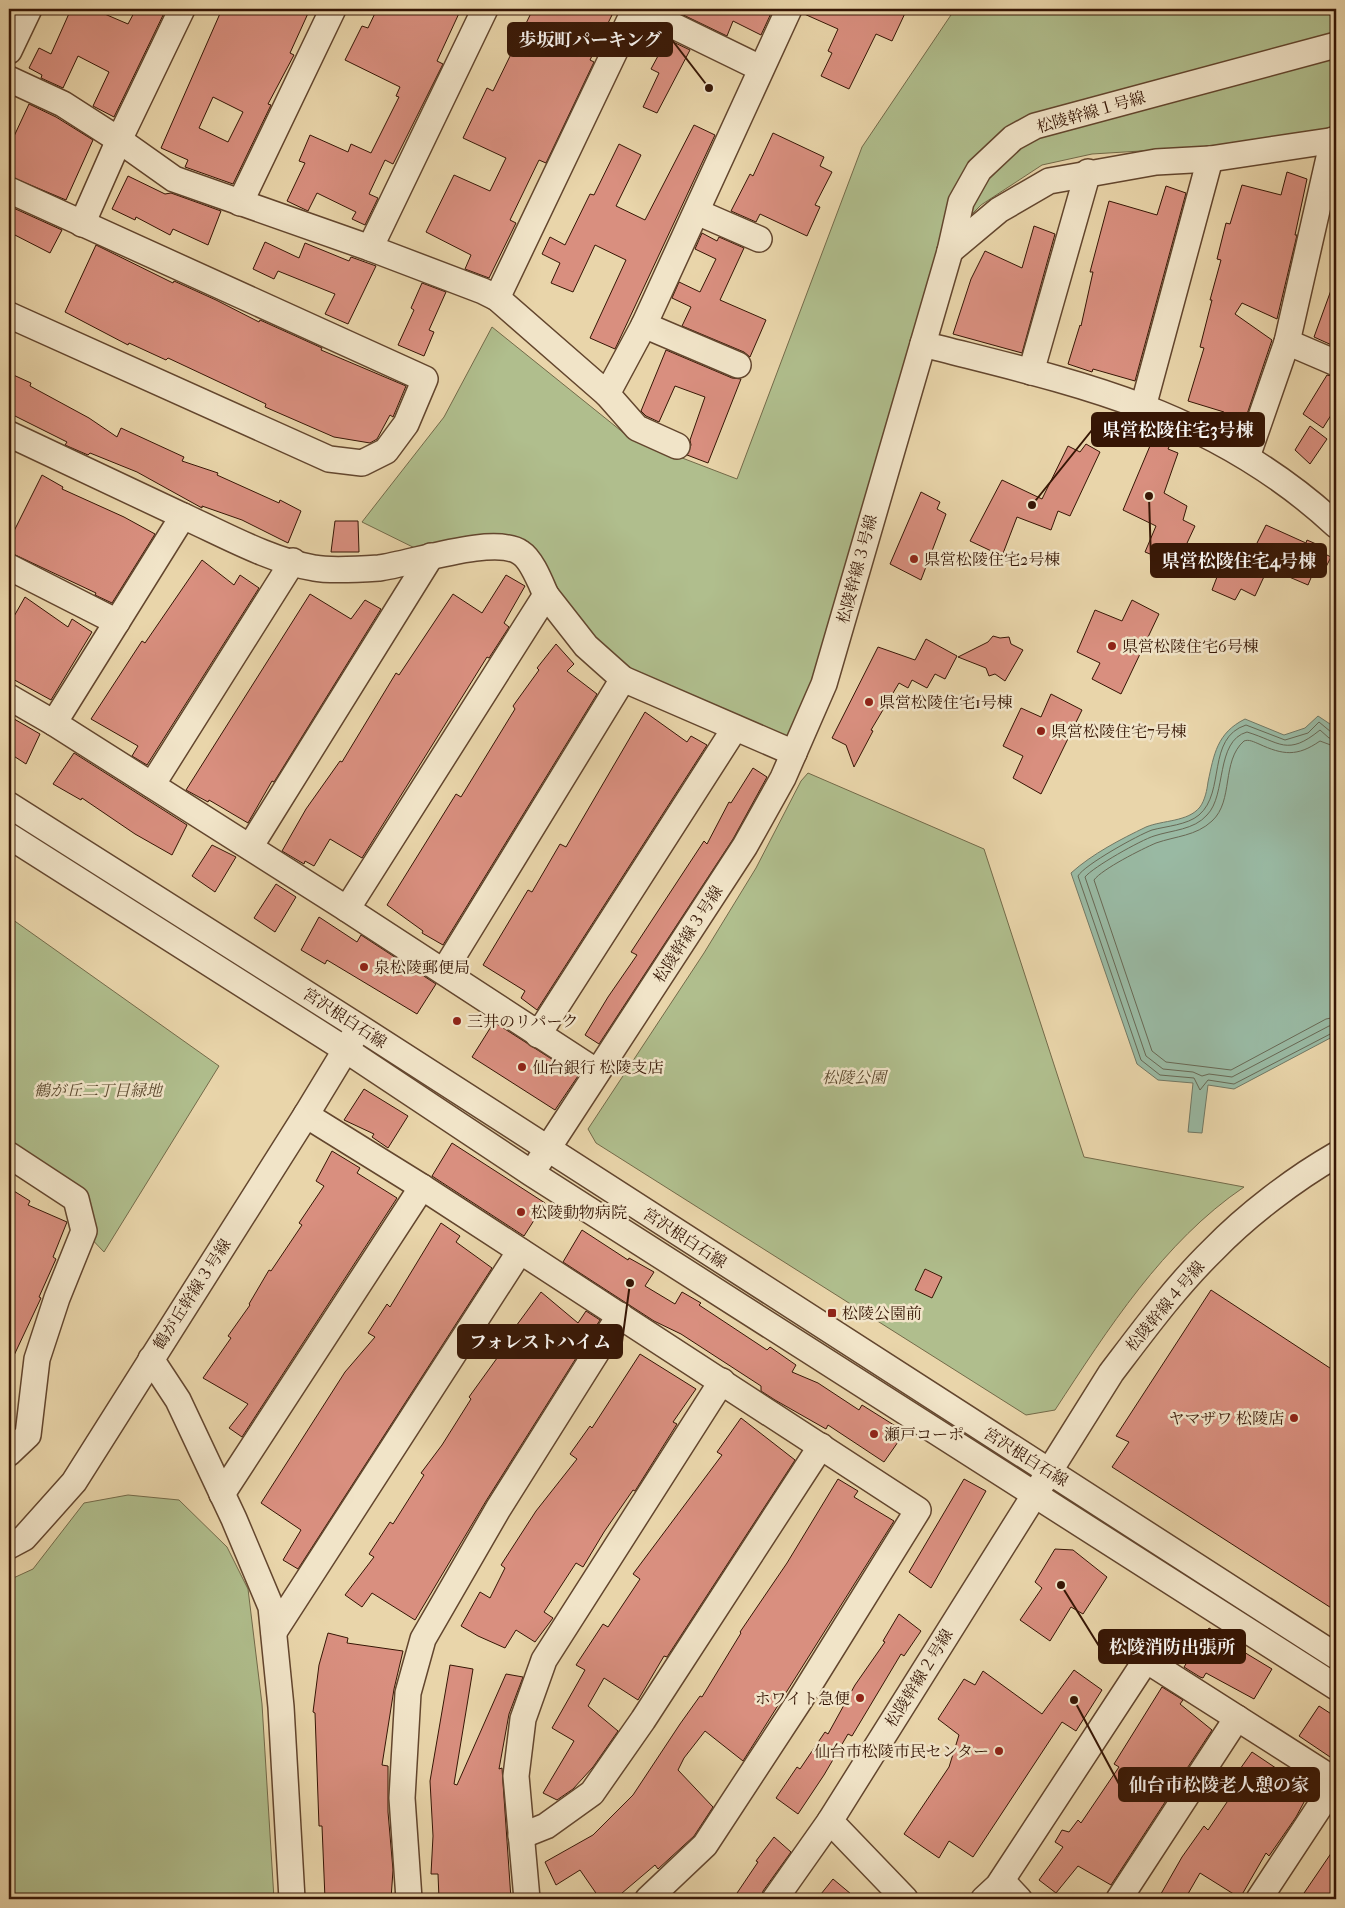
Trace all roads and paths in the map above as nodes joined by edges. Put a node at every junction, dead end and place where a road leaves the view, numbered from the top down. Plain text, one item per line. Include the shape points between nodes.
1 (29, 9) edge
2 (182, 9) edge
3 (333, 9) edge
4 (485, 9) edge
5 (635, 9) edge
6 (639, 9) edge
7 (789, 9) edge
8 (1336, 45) edge
9 (9, 51) edge
10 (760, 68) junction
11 (9, 79) edge
12 (119, 140) junction
13 (1335, 140) edge
14 (1210, 159) junction
15 (1088, 172) junction
16 (9, 190) edge
17 (240, 203) junction
18 (697, 212) junction
19 (82, 224) junction
20 (759, 239) dead end
21 (370, 248) junction
22 (950, 251) junction
23 (497, 298) junction
24 (9, 315) edge
25 (644, 325) junction
26 (1287, 342) junction
27 (923, 344) junction
28 (1336, 363) edge
29 (738, 366) dead end
30 (1031, 372) junction
31 (607, 394) junction
32 (1143, 407) junction
33 (9, 434) edge
34 (677, 446) dead end
35 (1247, 457) junction
36 (183, 516) junction
37 (1336, 526) edge
38 (431, 556) junction
39 (292, 562) junction
40 (9, 567) edge
41 (546, 595) junction
42 (117, 622) junction
43 (623, 679) junction
44 (9, 697) edge
45 (54, 723) junction
46 (735, 728) junction
47 (794, 753) junction
48 (152, 785) junction
49 (9, 805) edge
50 (9, 836) edge
51 (250, 847) junction
52 (347, 909) junction
53 (444, 972) junction
54 (359, 1027) junction
55 (538, 1035) junction
56 (346, 1050) junction
57 (597, 1072) junction
58 (306, 1115) junction
59 (548, 1150) junction
60 (9, 1155) edge
61 (1336, 1155) edge
62 (531, 1173) junction
63 (422, 1187) junction
64 (520, 1251) junction
65 (620, 1315) junction
66 (151, 1358) junction
67 (722, 1381) junction
68 (821, 1446) junction
69 (9, 1453) edge
70 (1049, 1472) junction
71 (222, 1494) junction
72 (1034, 1495) junction
73 (9, 1546) edge
74 (274, 1632) junction
75 (1336, 1656) edge
76 (1336, 1687) edge
77 (1237, 1718) junction
78 (1336, 1781) edge
79 (830, 1821) junction
80 (521, 1836) junction
81 (1002, 1881) junction
82 (781, 1897) edge
83 (292, 1899) edge
84 (409, 1899) edge
85 (527, 1899) edge
86 (648, 1899) edge
87 (905, 1899) edge
88 (984, 1899) edge
89 (1019, 1899) edge
90 (1119, 1899) edge
91 (1259, 1899) edge

1 - 9 street
2 - 12 street
3 - 17 street
4 - 21 street
5 - 23 street
6 - 10 street
7 - 10 street
8 - 22 street, 松陵幹線１号線 via 1035,126 1020,134 979,170 960,202
10 - 18 street
11 - 12 street via 63,104
12 - 17 street via 174,179
12 - 19 street
13 - 14 street
13 - 26 street
14 - 15 street via 1156,162
14 - 32 street
15 - 22 street via 1041,185 999,210
15 - 30 street
16 - 19 street
17 - 21 street
18 - 20 street
18 - 25 street
19 - 24 street via 425,379 406,424 386,451 362,463 329,459
21 - 23 street
22 - 27 street, 松陵幹線１号線
23 - 31 street
25 - 29 street
25 - 31 street
26 - 28 street
26 - 35 street
27 - 30 street
27 - 47 street, 松陵幹線３号線 via 824,684
30 - 32 street
31 - 34 street via 637,428
32 - 35 street
33 - 36 street
35 - 37 street via 1284,482
36 - 39 street
36 - 42 street
38 - 39 street via 379,568 315,568
38 - 41 street via 499,546 521,552 539,577
38 - 51 street
39 - 48 street
40 - 42 street
41 - 43 street via 586,646
41 - 52 street
42 - 45 street
43 - 46 street
43 - 53 street
44 - 45 street
45 - 48 street
46 - 47 street
46 - 55 street
47 - 57 street, 松陵幹線３号線 via 745,846
48 - 51 street
49 - 54 street, 宮沢根白石線
50 - 56 street
51 - 52 street
52 - 53 street
53 - 55 street
54 - 56 street, 鶴が丘幹線３号線
54 - 59 street, 宮沢根白石線
55 - 57 street
56 - 58 street, 鶴が丘幹線３号線
56 - 62 street
57 - 59 street, 松陵幹線３号線
58 - 63 street
58 - 66 street, 鶴が丘幹線３号線
59 - 62 street, 松陵幹線３号線
59 - 70 street, 宮沢根白石線
60 - 69 street via 76,1199 84,1231 37,1359 28,1435
61 - 70 street, 松陵幹線４号線 via 1274,1197 1213,1250 1111,1373
62 - 72 street
63 - 64 street
63 - 71 street
64 - 65 street
64 - 74 street
65 - 67 street
65 - 84 street via 498,1509 423,1638 408,1693 403,1779
66 - 71 street via 178,1400
66 - 73 street, 鶴が丘幹線３号線 via 74,1482 24,1538
67 - 68 street
67 - 80 street via 544,1660 523,1719 518,1757 516,1776
68 - 80 street via 592,1793 546,1826
68 - 86 street via 918,1510 705,1846
70 - 72 street, 松陵幹線４号線
70 - 75 street, 宮沢根白石線
71 - 74 street via 272,1607
72 - 76 street
72 - 79 street, 松陵幹線２号線
74 - 83 street via 282,1707
77 - 78 street
77 - 81 street via 1146,1660
77 - 90 street
78 - 91 street
79 - 82 street, 松陵幹線２号線
79 - 87 street
80 - 85 street
81 - 88 street
81 - 89 street

